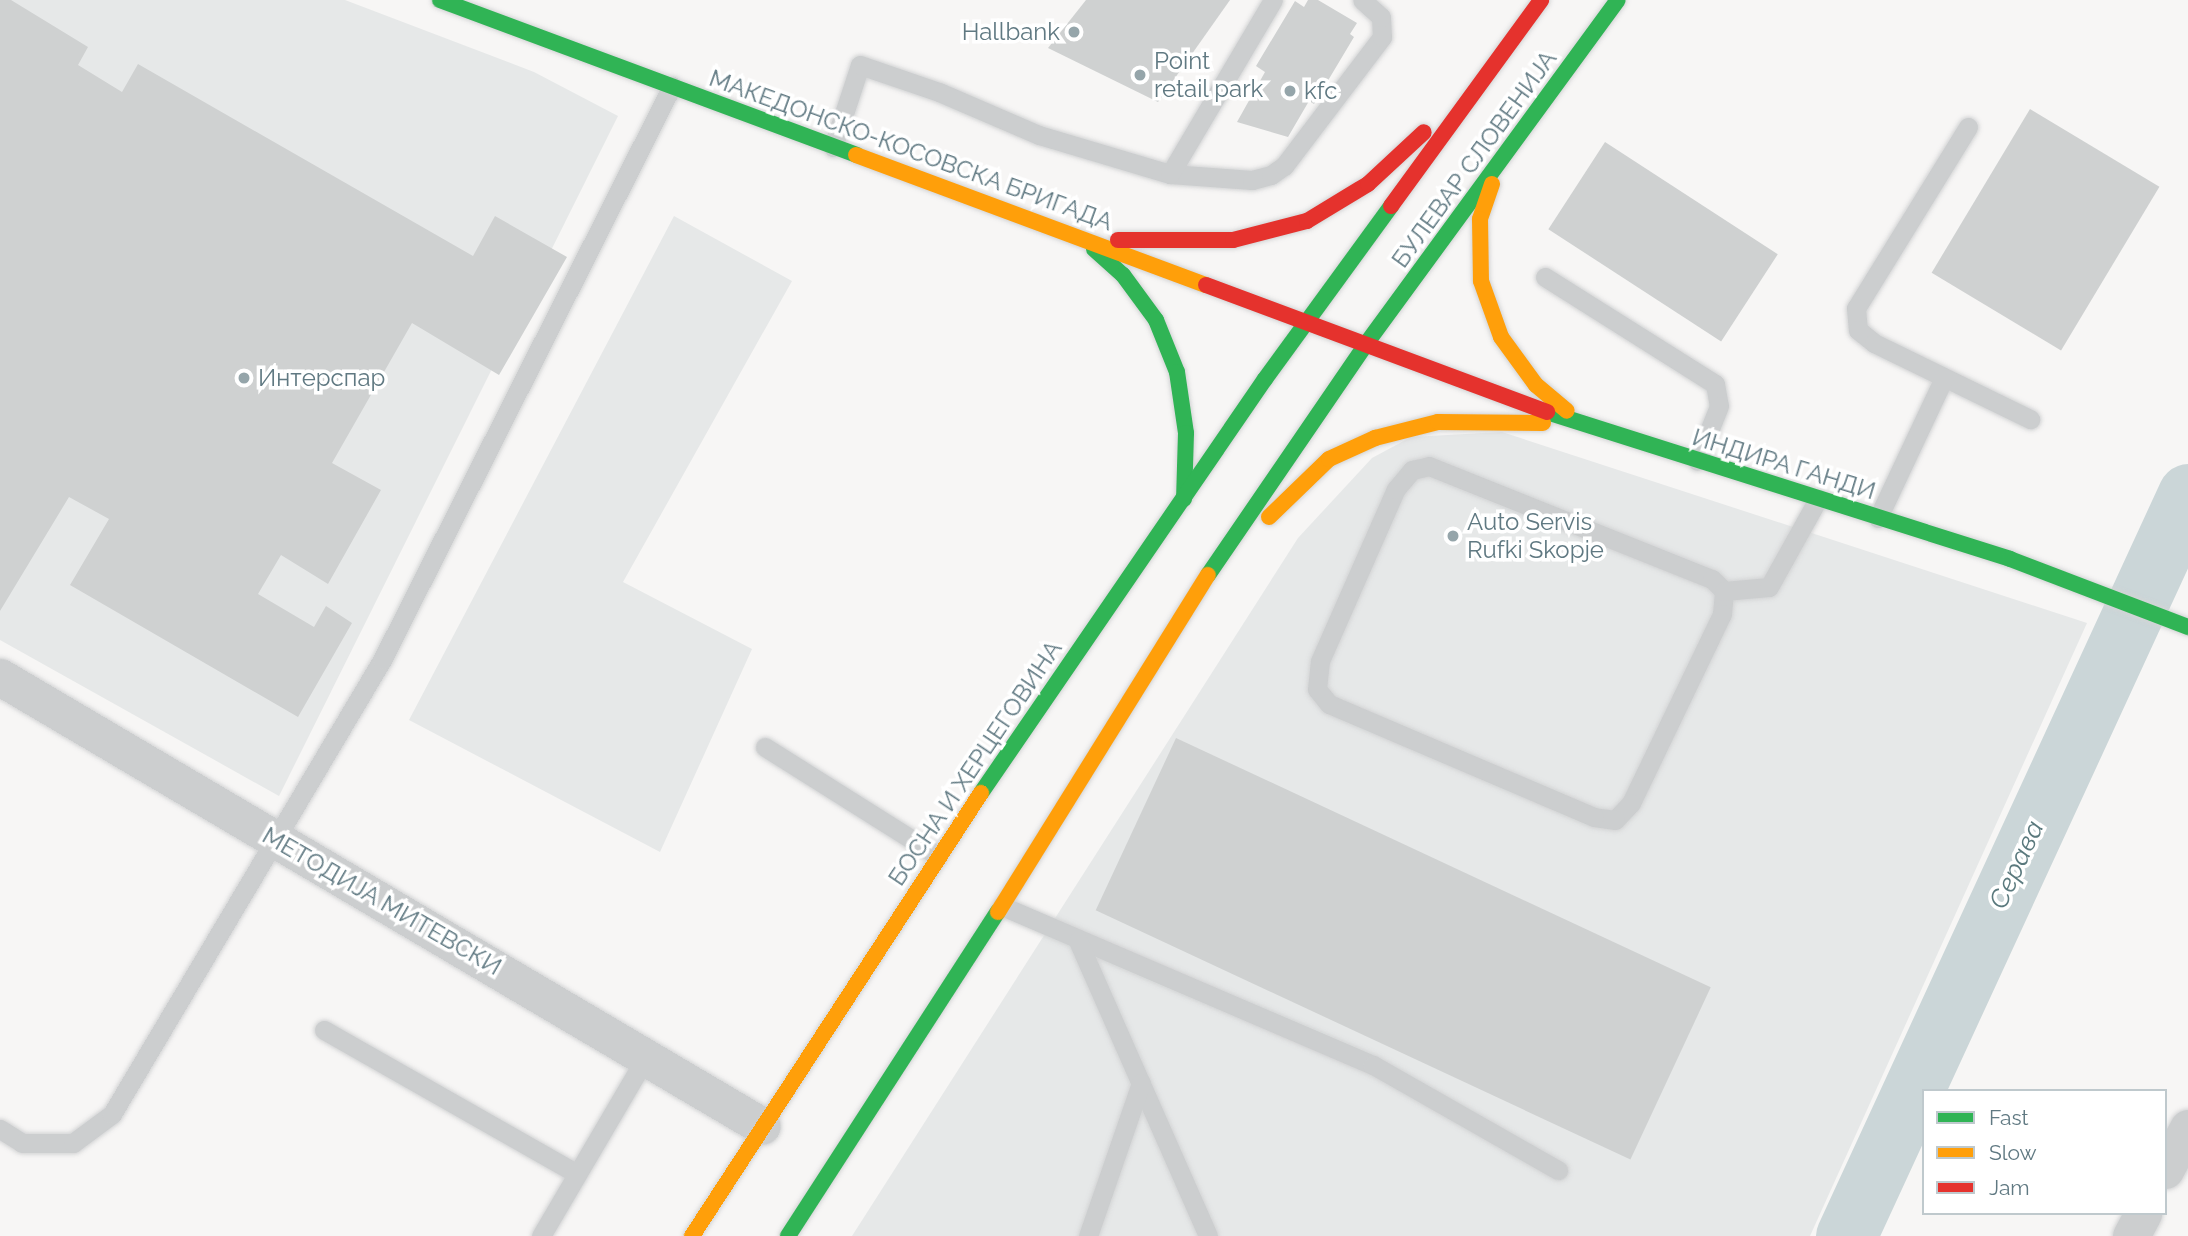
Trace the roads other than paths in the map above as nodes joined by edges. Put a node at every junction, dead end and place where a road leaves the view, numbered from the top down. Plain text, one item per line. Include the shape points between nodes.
1 (440, 0) edge
2 (507, 0) edge
3 (1273, 0) edge
4 (1362, 0) edge
5 (1541, 0) edge
6 (1618, 0) edge
7 (494, 21) junction
8 (1487, 74) junction
9 (672, 86) junction
10 (1968, 127) dead end
11 (834, 147) junction
12 (1500, 162) junction
13 (1170, 174) junction
14 (1082, 238) junction
15 (1545, 276) dead end
16 (1306, 322) junction
17 (1366, 344) junction
18 (1944, 378) junction
19 (2030, 419) dead end
20 (1583, 425) junction
21 (1697, 461) junction
22 (1184, 499) junction
23 (1818, 499) junction
24 (1878, 518) junction
25 (1724, 592) junction
26 (1188, 604) junction
27 (2184, 626) edge
28 (0, 677) edge
29 (765, 747) dead end
30 (274, 839) junction
31 (939, 856) junction
32 (1002, 906) junction
33 (1078, 941) junction
34 (324, 1030) dead end
35 (648, 1055) junction
36 (1141, 1083) junction
37 (762, 1126) junction
38 (2188, 1128) edge
39 (0, 1129) edge
40 (2167, 1166) edge
41 (1558, 1170) dead end
42 (577, 1174) junction
43 (2142, 1215) edge
44 (541, 1236) edge
45 (692, 1236) edge
46 (788, 1236) edge
47 (1088, 1236) edge
48 (1208, 1236) edge
49 (2131, 1236) edge

1 - 7 street, МАКЕДОНСКО-КОСОВСКА БРИГАДА
2 - 7 lane
3 - 13 lane
4 - 13 lane via 1381,17 1382,37 1284,166 1252,180
5 - 8 street, БУЛЕВАР СЛОВЕНИЈА
6 - 12 street, БУЛЕВАР СЛОВЕНИЈА
7 - 9 street, МАКЕДОНСКО-КОСОВСКА БРИГАДА
8 - 14 street via 1368,184 1307,220 1233,240
8 - 16 street, БУЛЕВАР СЛОВЕНИЈА
9 - 11 street, МАКЕДОНСКО-КОСОВСКА БРИГАДА
9 - 30 lane via 382,660
10 - 18 lane via 1856,307 1858,330 1874,343
11 - 13 lane via 860,65 939,92 1039,135
11 - 14 street, МАКЕДОНСКО-КОСОВСКА БРИГАДА
12 - 17 street, БУЛЕВАР СЛОВЕНИЈА
12 - 20 street via 1480,219 1481,281 1501,337 1536,385
14 - 16 street, МАКЕДОНСКО-КОСОВСКА БРИГАДА
14 - 22 street via 1124,275 1156,320 1177,372 1186,433
15 - 21 lane via 1715,384 1719,406
16 - 17 street, МАКЕДОНСКО-КОСОВСКА БРИГАДА
16 - 22 street, БОСНА И ХЕРЦЕГОВИНА
17 - 20 street, ИНДИРА ГАНДИ
17 - 26 street
18 - 19 lane
18 - 24 lane
20 - 21 street, ИНДИРА ГАНДИ
20 - 26 street via 1488,419 1438,422 1329,459 1284,498 1240,554
21 - 23 street, ИНДИРА ГАНДИ
22 - 31 street, БОСНА И ХЕРЦЕГОВИНА
23 - 24 street, ИНДИРА ГАНДИ
23 - 25 lane via 1769,587
24 - 27 street, ИНДИРА ГАНДИ
25 - 25 lane via 1722,614 1631,803 1615,820 1594,817 1329,704 1317,689 1320,661 1396,489 1412,470 1429,466 1713,579
26 - 32 street
28 - 30 street, МЕТОДИЈА МИТЕВСКИ
29 - 31 lane
30 - 35 street, МЕТОДИЈА МИТЕВСКИ
30 - 39 lane via 112,1114 74,1143 22,1143
31 - 37 street, БОСНА И ХЕРЦЕГОВИНА
32 - 33 lane
32 - 46 street
33 - 36 lane
33 - 41 lane via 1373,1065
34 - 42 lane
35 - 37 street, МЕТОДИЈА МИТЕВСКИ
35 - 42 lane
36 - 47 lane
36 - 48 lane
37 - 45 street, БОСНА И ХЕРЦЕГОВИНА
38 - 40 street
42 - 44 lane
43 - 49 street

